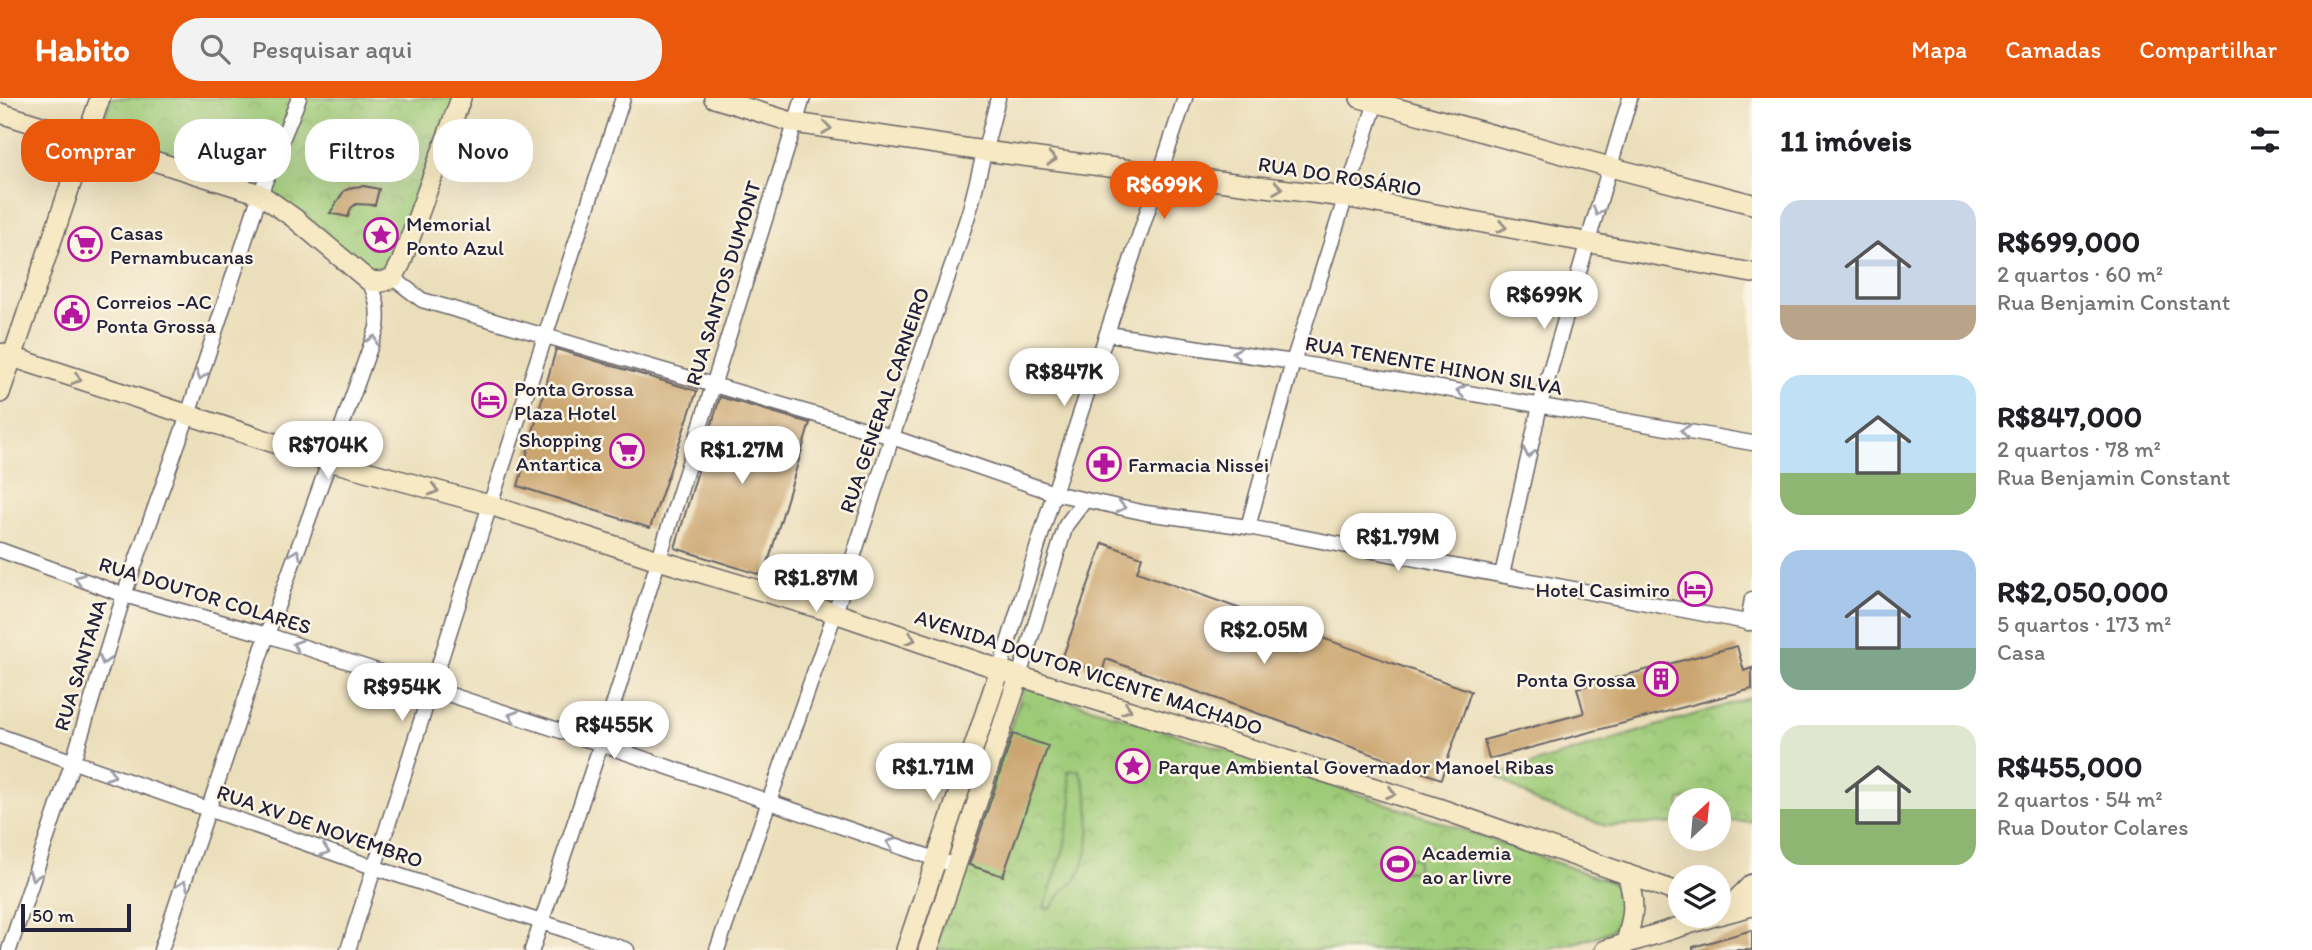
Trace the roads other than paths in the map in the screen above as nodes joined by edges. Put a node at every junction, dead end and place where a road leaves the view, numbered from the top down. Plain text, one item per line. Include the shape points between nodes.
1 (100, 98) edge
2 (299, 98) edge
3 (461, 98) edge
4 (623, 98) edge
5 (714, 98) edge
6 (803, 98) edge
7 (998, 98) edge
8 (1185, 98) edge
9 (1630, 98) edge
10 (1368, 100) edge
11 (0, 113) edge
12 (93, 119) edge
13 (21, 120) edge
14 (795, 123) junction
15 (984, 151) junction
16 (160, 164) edge
17 (1610, 167) junction
18 (1161, 173) junction
19 (71, 182) edge
20 (260, 194) junction
21 (1344, 197) junction
22 (1752, 204) edge
23 (1589, 243) junction
24 (1752, 273) edge
25 (393, 278) junction
26 (369, 281) junction
27 (545, 334) junction
28 (1108, 334) junction
29 (6, 355) edge
30 (1293, 362) junction
31 (713, 385) junction
32 (0, 393) edge
33 (1540, 405) junction
34 (188, 415) junction
35 (892, 438) junction
36 (1752, 443) edge
37 (329, 461) junction
38 (1054, 493) junction
39 (1085, 500) junction
40 (490, 505) junction
41 (1248, 527) junction
42 (0, 550) edge
43 (659, 560) junction
44 (1502, 575) junction
45 (124, 595) junction
46 (1752, 599) edge
47 (835, 613) junction
48 (1750, 623) edge
49 (267, 635) junction
50 (999, 669) junction
51 (1019, 677) junction
52 (432, 690) junction
53 (0, 736) edge
54 (601, 744) junction
55 (73, 761) junction
56 (768, 801) junction
57 (209, 810) junction
58 (936, 858) junction
59 (956, 866) junction
60 (373, 867) junction
61 (1627, 874) junction
62 (1752, 884) edge
63 (1668, 889) edge
64 (1731, 904) edge
65 (1752, 906) edge
66 (1731, 910) edge
67 (541, 923) junction
68 (1675, 928) edge
69 (1625, 945) junction
70 (9, 950) edge
71 (161, 950) edge
72 (348, 950) edge
73 (532, 950) edge
74 (627, 950) edge
75 (717, 950) edge
76 (906, 950) edge
77 (928, 950) edge
78 (1605, 950) edge

1 - 12 main road
2 - 20 street, RUA SANTANA
3 - 25 main road
4 - 27 street
5 - 14 main road, RUA DO ROSÁRIO
6 - 14 street, RUA SANTOS DUMONT
7 - 15 street, RUA GENERAL CARNEIRO
8 - 18 street
9 - 17 street
10 - 17 main road
10 - 21 street
11 - 13 main road
14 -> 15 main road, RUA DO ROSÁRIO
14 - 31 street, RUA SANTOS DUMONT
15 -> 18 main road, RUA DO ROSÁRIO
15 - 35 street, RUA GENERAL CARNEIRO via 970,209
16 - 20 main road
17 - 22 main road
17 -> 23 street
18 -> 21 main road, RUA DO ROSÁRIO
18 - 28 street
19 - 29 main road
20 - 26 main road
20 -> 34 street, RUA SANTANA
21 -> 23 main road, RUA DO ROSÁRIO
21 - 30 street
23 - 24 main road, RUA DO ROSÁRIO
23 - 33 street
25 - 26 main road
25 - 27 street via 422,300
37 -> 26 street via 377,328 377,298
27 - 31 street
27 - 40 street
30 -> 28 street, RUA TENENTE HINON SILVA
28 - 38 street
29 - 32 main road
29 -> 34 main road, AVENIDA DOUTOR VICENTE MACHADO
33 -> 30 street, RUA TENENTE HINON SILVA
30 - 41 street
31 - 35 street
31 - 43 street, RUA SANTOS DUMONT
36 -> 33 street, RUA TENENTE HINON SILVA
33 -> 44 street
34 - 37 main road, AVENIDA DOUTOR VICENTE MACHADO
34 - 45 street, RUA SANTANA
35 - 38 street
35 - 47 street, RUA GENERAL CARNEIRO
37 -> 40 main road, AVENIDA DOUTOR VICENTE MACHADO
49 -> 37 street
38 - 39 street
38 - 50 street
39 -> 41 street
39 - 51 street via 1066,525
40 - 43 main road, AVENIDA DOUTOR VICENTE MACHADO
40 - 52 street
41 - 44 street
45 -> 42 street, RUA DOUTOR COLARES
43 - 47 main road, AVENIDA DOUTOR VICENTE MACHADO
43 - 54 street, RUA SANTOS DUMONT
44 - 48 street
45 - 49 street, RUA DOUTOR COLARES
45 -> 55 street, RUA SANTANA
46 - 48 street
47 -> 50 main road, AVENIDA DOUTOR VICENTE MACHADO
47 - 56 street, RUA GENERAL CARNEIRO
52 -> 49 street, RUA DOUTOR COLARES
49 - 57 street
50 - 51 main road, AVENIDA DOUTOR VICENTE MACHADO
50 - 58 main road
51 - 59 main road
51 -> 61 main road, AVENIDA DOUTOR VICENTE MACHADO via 1426,804
54 -> 52 street, RUA DOUTOR COLARES
52 - 60 street
53 - 55 street, RUA XV DE NOVEMBRO
54 - 56 street, RUA DOUTOR COLARES
54 - 67 street, RUA SANTOS DUMONT
55 -> 57 street, RUA XV DE NOVEMBRO
55 -> 70 street, RUA SANTANA
58 -> 56 street, RUA DOUTOR COLARES
56 - 75 street, RUA GENERAL CARNEIRO
57 -> 60 street, RUA XV DE NOVEMBRO
71 -> 57 street
58 - 59 street, RUA DOUTOR COLARES
58 - 76 main road
59 - 77 main road
60 - 67 street, RUA XV DE NOVEMBRO
60 - 72 street
61 - 63 main road, AVENIDA DOUTOR VICENTE MACHADO
61 - 69 main road via 1634,905
62 - 64 main road
65 - 66 main road
67 - 73 street, RUA SANTOS DUMONT
67 - 74 street, RUA XV DE NOVEMBRO
68 - 69 main road
69 - 78 main road

